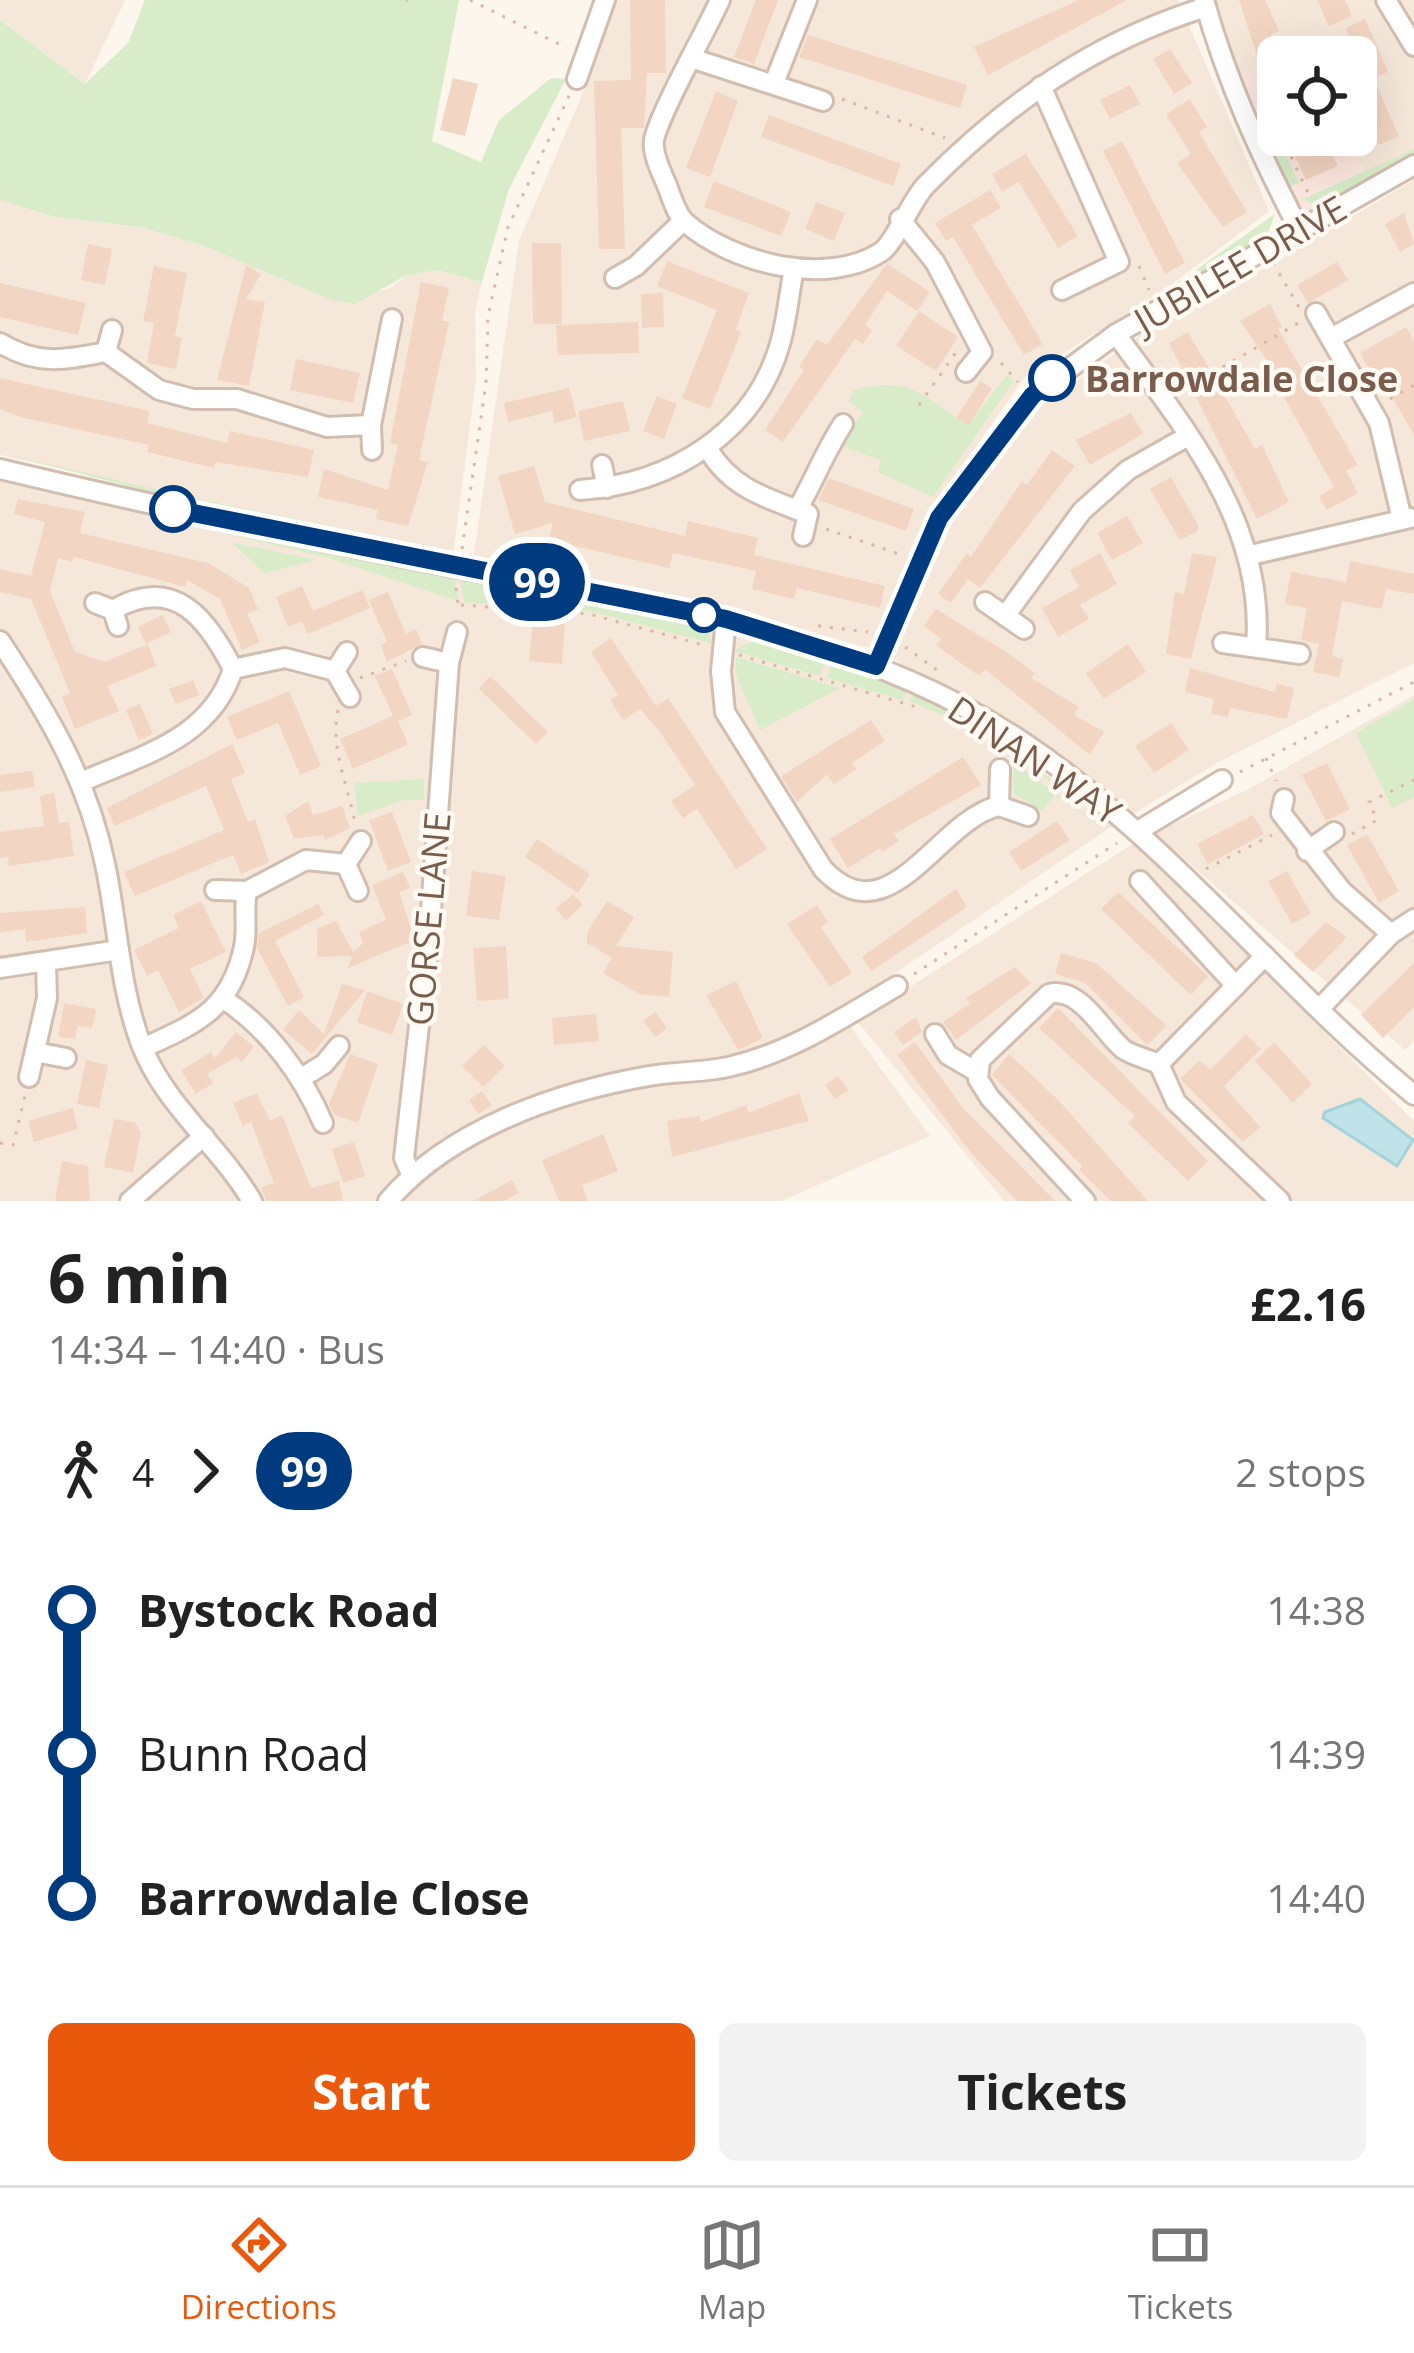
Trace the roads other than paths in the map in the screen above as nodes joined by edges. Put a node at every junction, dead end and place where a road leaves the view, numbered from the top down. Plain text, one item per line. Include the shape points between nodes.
1 (605, 0) edge
2 (720, 0) edge
3 (807, 0) edge
4 (1386, 0) edge
5 (1205, 4) edge
6 (1414, 46) edge
7 (694, 59) junction
8 (577, 79) road end
9 (774, 83) junction
10 (1041, 86) junction
11 (824, 101) road end
12 (1414, 165) edge
13 (900, 219) junction
14 (683, 221) junction
15 (1299, 229) junction
16 (794, 269) junction
17 (615, 278) dead end
18 (1062, 290) dead end
19 (1414, 293) edge
20 (1316, 313) dead end
21 (392, 319) dead end
22 (112, 330) dead end
23 (1117, 334) junction
24 (1330, 338) junction
25 (0, 343) edge
26 (106, 352) junction
27 (966, 372) dead end
28 (843, 424) dead end
29 (371, 425) junction
30 (1188, 436) junction
31 (708, 449) junction
32 (372, 450) dead end
33 (602, 465) dead end
34 (0, 469) edge
35 (608, 488) junction
36 (580, 490) dead end
37 (1408, 519) edge
38 (1251, 555) junction
39 (985, 602) dead end
40 (109, 613) dead end
41 (1004, 616) junction
42 (726, 619) junction
43 (1024, 629) dead end
44 (457, 632) dead end
45 (0, 641) edge
46 (1223, 643) dead end
47 (1256, 647) junction
48 (347, 652) dead end
49 (1300, 654) dead end
50 (423, 657) road end
51 (449, 663) junction
52 (876, 666) junction
53 (233, 669) junction
54 (1000, 769) dead end
55 (1222, 780) road end
56 (81, 782) junction
57 (1284, 799) road end
58 (999, 806) junction
59 (1028, 816) dead end
60 (1138, 831) junction
61 (1334, 832) road end
62 (1307, 851) junction
63 (1140, 880) dead end
64 (215, 890) dead end
65 (247, 890) junction
66 (358, 891) dead end
67 (1414, 919) edge
68 (1391, 934) junction
69 (118, 950) junction
70 (1265, 956) junction
71 (46, 964) junction
72 (0, 968) edge
73 (897, 986) road end
74 (1236, 986) junction
75 (225, 1000) junction
76 (1321, 1007) junction
77 (935, 1034) dead end
78 (339, 1046) dead end
79 (142, 1048) junction
80 (35, 1052) junction
81 (66, 1058) dead end
82 (1159, 1064) junction
83 (977, 1072) junction
84 (29, 1076) road end
85 (303, 1077) junction
86 (1414, 1096) edge
87 (323, 1124) dead end
88 (204, 1136) junction
89 (411, 1174) junction
90 (130, 1201) edge
91 (252, 1201) edge
92 (388, 1201) edge
93 (1085, 1201) edge
94 (1280, 1201) edge

1 - 8 street
2 - 7 street
3 - 9 street
4 - 6 street
5 - 10 street via 1090,52
5 - 15 street via 1250,134
7 - 9 street
7 - 14 street via 653,141
9 - 11 street
10 - 13 street via 962,148
10 - 18 street via 1119,262
12 - 15 street, JUBILEE DRIVE
13 - 16 street via 886,250 839,271
13 - 27 street via 934,262 977,343
14 - 16 street
14 - 17 street
15 - 23 street, JUBILEE DRIVE
16 - 31 street via 780,346 749,408
19 - 24 street
20 - 24 street
21 - 29 street
22 - 26 street
23 - 30 street
23 - 52 street, JUBILEE DRIVE via 1032,396 939,518
24 - 37 street via 1371,410
25 - 26 street via 42,361
26 - 29 street via 159,390 237,399 327,427
28 - 31 street via 814,469 802,523 722,474
29 - 32 street
30 - 38 street
30 - 41 street via 1095,498
31 - 35 street
33 - 35 street
34 - 42 street, DINAN WAY
35 - 36 street
37 - 38 street
38 - 47 street
39 - 41 street
40 - 53 street via 161,598 186,605 206,619
41 - 43 street
42 - 52 street, DINAN WAY
42 - 58 street via 722,699 730,724 841,888 862,892 905,875 978,813
44 - 51 street, GORSE LANE
45 - 56 street
46 - 47 street
47 - 49 street
48 - 53 street via 344,686 285,658
50 - 51 street
51 - 89 street, GORSE LANE via 404,1158
52 - 60 street, DINAN WAY via 1024,743
53 - 56 street via 227,689 188,733
54 - 58 street
55 - 60 street
56 - 69 street
57 - 62 street via 1281,813
58 - 59 street
60 - 70 street, DINAN WAY
61 - 62 street
62 - 68 street
63 - 74 street
64 - 65 street
65 - 66 street via 306,860 354,852
65 - 75 street via 244,948
67 - 68 street
68 - 76 street
69 - 71 street
69 - 79 street
70 - 74 street
70 - 76 street, DINAN WAY
71 - 72 street
71 - 80 street
73 - 89 street via 802,1041 731,1067 623,1081 543,1105
74 - 82 street
75 - 79 street via 187,1029
75 - 85 street
76 - 86 street, DINAN WAY
77 - 83 street via 948,1055
78 - 85 street
79 - 88 street via 166,1094
80 - 81 street
80 - 84 street
82 - 83 street via 1126,1052 1060,991 988,1051
82 - 94 street via 1176,1102
83 - 93 street via 990,1098
85 - 87 street
88 - 90 street
88 - 91 street
89 - 92 street

